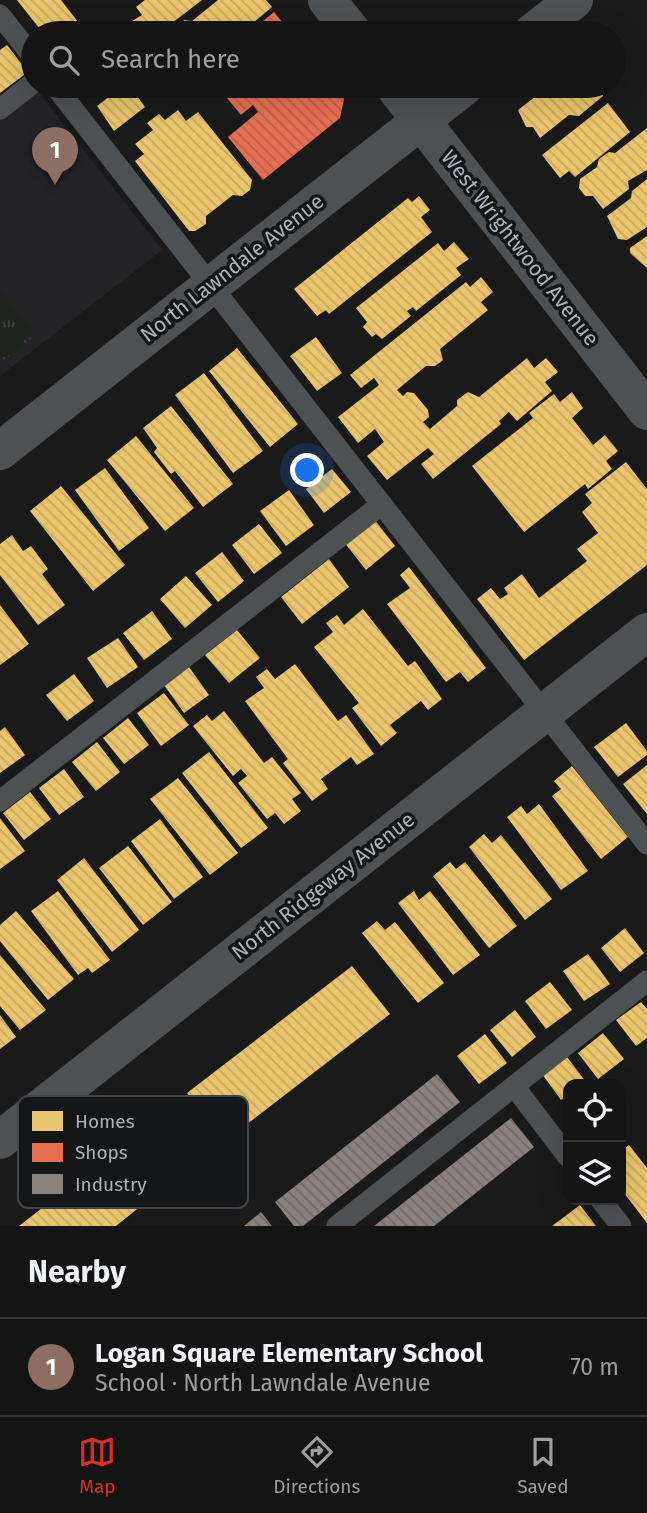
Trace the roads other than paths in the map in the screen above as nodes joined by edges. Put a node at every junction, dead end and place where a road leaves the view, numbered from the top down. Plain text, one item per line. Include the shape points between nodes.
1 (327, 0) edge
2 (574, 0) edge
3 (0, 15) edge
4 (344, 21) edge
5 (547, 21) edge
6 (21, 42) edge
7 (21, 92) edge
8 (64, 98) edge
9 (404, 98) edge
10 (449, 98) edge
11 (0, 109) edge
12 (421, 120) junction
13 (211, 285) junction
14 (647, 411) edge
15 (0, 451) edge
16 (382, 504) junction
17 (647, 632) edge
18 (544, 712) junction
19 (0, 802) edge
20 (647, 844) edge
21 (647, 981) edge
22 (514, 1086) junction
23 (56, 1096) edge
24 (18, 1126) edge
25 (0, 1140) edge
26 (563, 1150) edge
27 (605, 1205) edge
28 (337, 1226) edge
29 (621, 1226) edge

1 - 4 street
2 - 5 street
3 - 6 lane
7 - 11 lane
8 - 13 lane
9 - 12 street, West Wrightwood Avenue
10 - 12 street, North Lawndale Avenue
12 - 13 street, North Lawndale Avenue
12 - 14 street, West Wrightwood Avenue
13 - 15 street, North Lawndale Avenue
13 - 16 lane
16 - 18 lane
16 - 19 lane
17 - 18 street, North Ridgeway Avenue
18 - 20 lane
18 - 23 street, North Ridgeway Avenue
21 - 22 lane
22 - 26 lane
22 - 28 lane
24 - 25 street, North Ridgeway Avenue
27 - 29 lane

